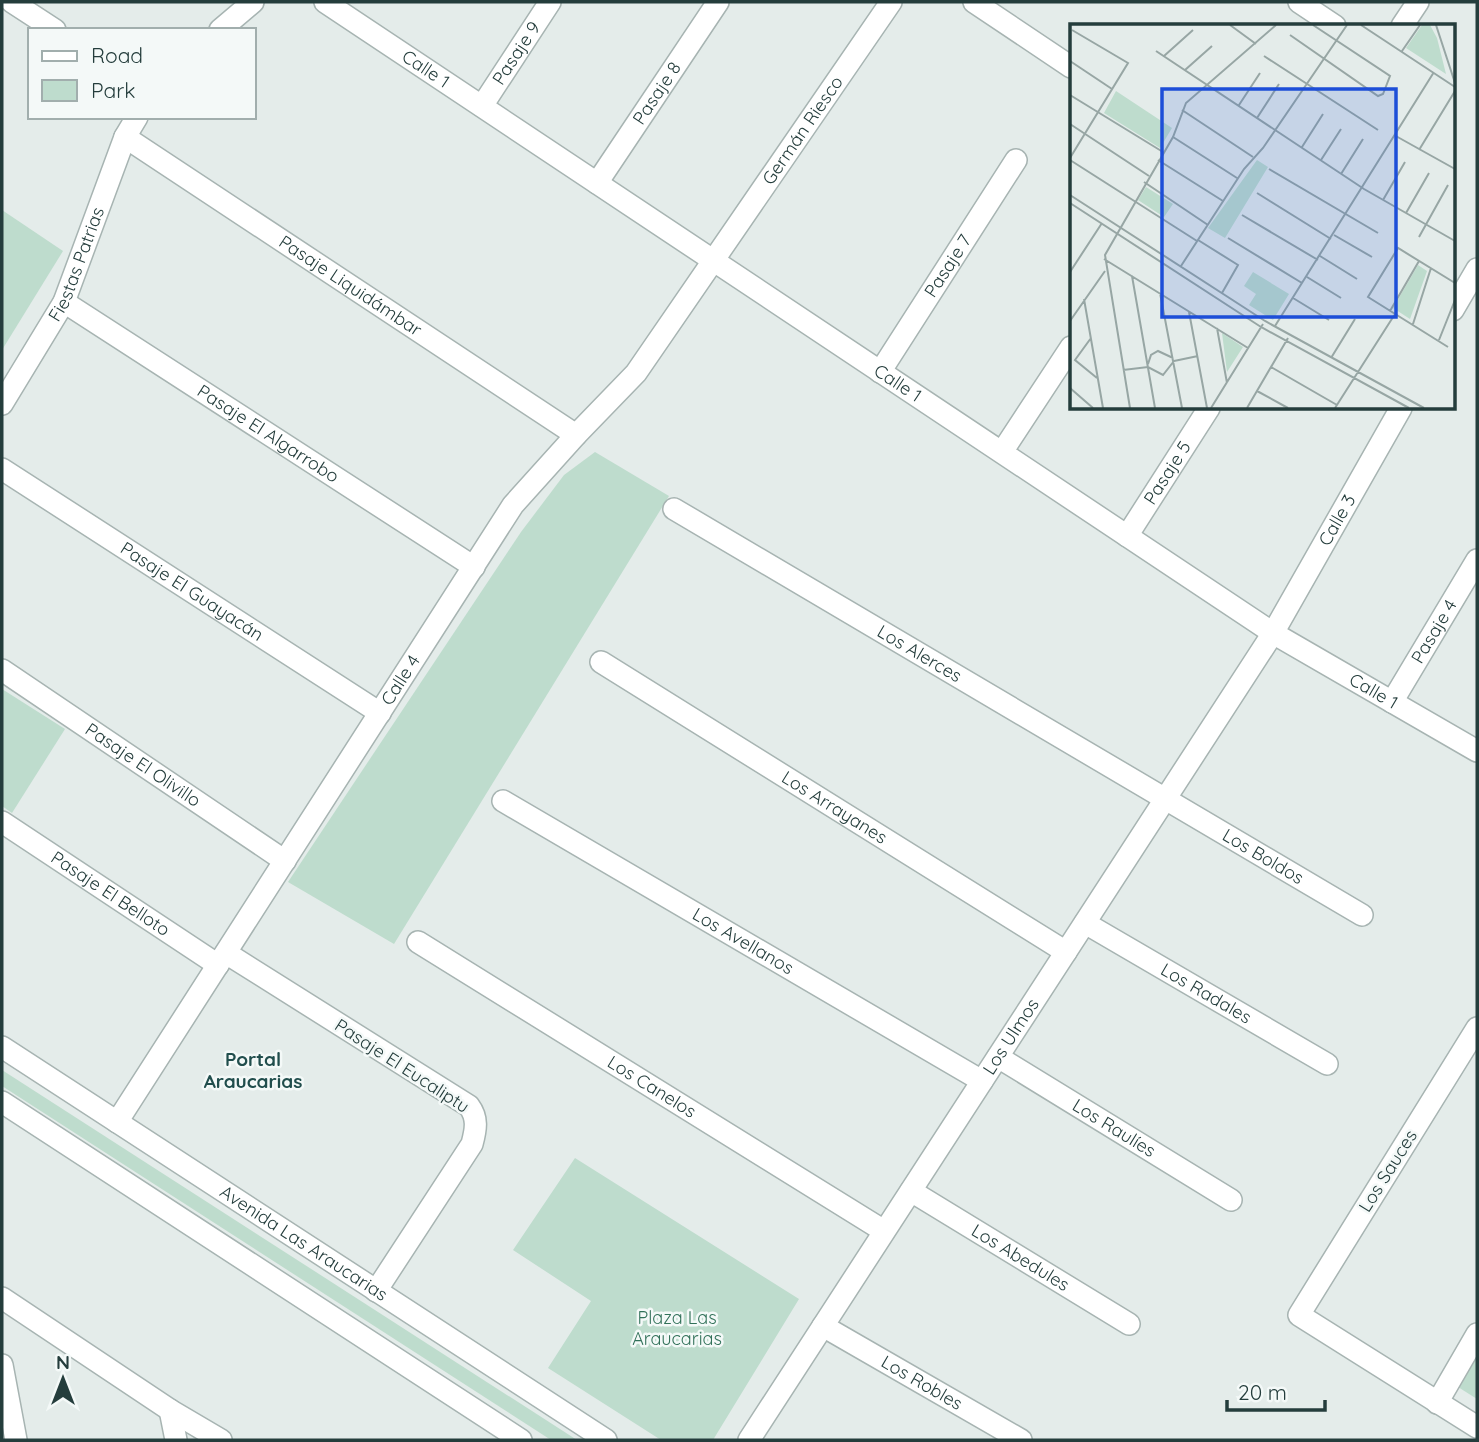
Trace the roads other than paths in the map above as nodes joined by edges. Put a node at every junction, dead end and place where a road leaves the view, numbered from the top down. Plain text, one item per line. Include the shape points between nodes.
1 (12, 2) edge
2 (253, 2) edge
3 (325, 2) edge
4 (550, 2) edge
5 (718, 2) edge
6 (891, 2) edge
7 (974, 2) edge
8 (1299, 2) edge
9 (1418, 2) edge
10 (1332, 24) edge
11 (1403, 24) edge
12 (52, 28) edge
13 (222, 28) edge
14 (1070, 66) edge
15 (482, 106) junction
16 (136, 119) edge
17 (125, 137) junction
18 (1016, 160) dead end
19 (597, 183) junction
20 (714, 261) junction
21 (1477, 270) edge
22 (64, 302) junction
23 (1464, 302) edge
24 (1070, 349) edge
25 (880, 372) junction
26 (3, 400) edge
27 (1208, 410) edge
28 (1400, 410) edge
29 (576, 435) junction
30 (1002, 453) junction
31 (2, 469) edge
32 (674, 509) dead end
33 (1127, 536) junction
34 (1477, 560) edge
35 (474, 567) junction
36 (1273, 633) junction
37 (601, 663) dead end
38 (2, 670) edge
39 (1392, 702) junction
40 (380, 713) junction
41 (1477, 751) edge
42 (1167, 798) junction
43 (503, 801) dead end
44 (2, 822) edge
45 (285, 861) junction
46 (1362, 915) dead end
47 (1085, 923) junction
48 (418, 942) dead end
49 (1066, 952) junction
50 (222, 959) junction
51 (1477, 1028) edge
52 (2, 1047) edge
53 (998, 1057) junction
54 (1327, 1063) dead end
55 (982, 1081) junction
56 (2, 1101) edge
57 (117, 1122) junction
58 (911, 1191) junction
59 (1231, 1200) dead end
60 (884, 1231) junction
61 (376, 1291) junction
62 (2, 1298) edge
63 (1129, 1324) dead end
64 (823, 1326) junction
65 (1477, 1334) edge
66 (2, 1365) edge
67 (1437, 1403) junction
68 (170, 1410) junction
69 (1473, 1425) edge
70 (16, 1440) edge
71 (176, 1440) edge
72 (221, 1440) edge
73 (521, 1440) edge
74 (606, 1440) edge
75 (749, 1440) edge
76 (1021, 1440) edge
77 (1456, 1440) edge

1 - 12 street
2 - 13 street
3 - 15 street, Calle 1
4 - 15 street, Pasaje 9
5 - 19 street, Pasaje 8
6 - 20 street, Germán Riesco
7 - 14 street
8 - 10 street
9 - 11 street
15 - 19 street, Calle 1
16 - 17 street, Fiestas Patrias
17 - 22 street, Fiestas Patrias
17 - 29 street, Pasaje Liquidámbar
18 - 25 street, Pasaje 7
19 - 20 street, Calle 1
20 - 25 street, Calle 1
20 - 29 street, Calle 4 via 636,373
21 - 23 street
22 - 26 street, Fiestas Patrias
22 - 35 street, Pasaje El Algarrobo
24 - 30 street
25 - 30 street, Calle 1
27 - 33 street, Pasaje 5
28 - 36 street, Calle 3
29 - 35 street, Calle 4 via 513,505
30 - 33 street, Calle 1
31 - 40 street, Pasaje El Guayacán
32 - 42 street, Los Alerces
33 - 36 street, Calle 1
34 - 39 street, Pasaje 4
35 - 40 street, Calle 4
36 - 39 street, Calle 1
36 - 42 street, Los Ulmos
37 - 49 street, Los Arrayanes
38 - 45 street, Pasaje El Olivillo
39 - 41 street, Calle 1
40 - 45 street, Calle 4
42 - 46 street, Los Boldos
42 - 47 street, Los Ulmos
43 - 55 street, Los Avellanos
44 - 50 street, Pasaje El Belloto
45 - 50 street, Calle 4
47 - 49 street, Los Ulmos
47 - 54 street, Los Radales
48 - 60 street, Los Canelos
49 - 53 street, Los Ulmos
50 - 57 street, Calle 4
50 - 61 street, Pasaje El Eucaliptu via 469,1106 476,1115 472,1144
51 - 67 street, Los Sauces via 1299,1315
52 - 57 street, Avenida Las Araucarias
53 - 55 street, Los Ulmos
53 - 59 street, Los Raulíes
55 - 58 street, Los Ulmos
56 - 73 street
57 - 61 street, Avenida Las Araucarias
58 - 60 street, Los Ulmos
58 - 63 street, Los Abedules
60 - 64 street, Los Ulmos
61 - 74 street, Avenida Las Araucarias
62 - 68 street
64 - 75 street, Los Ulmos
64 - 76 street, Los Robles
65 - 67 street
66 - 70 street
67 - 69 street
68 - 71 street
68 - 72 street
69 - 77 street

